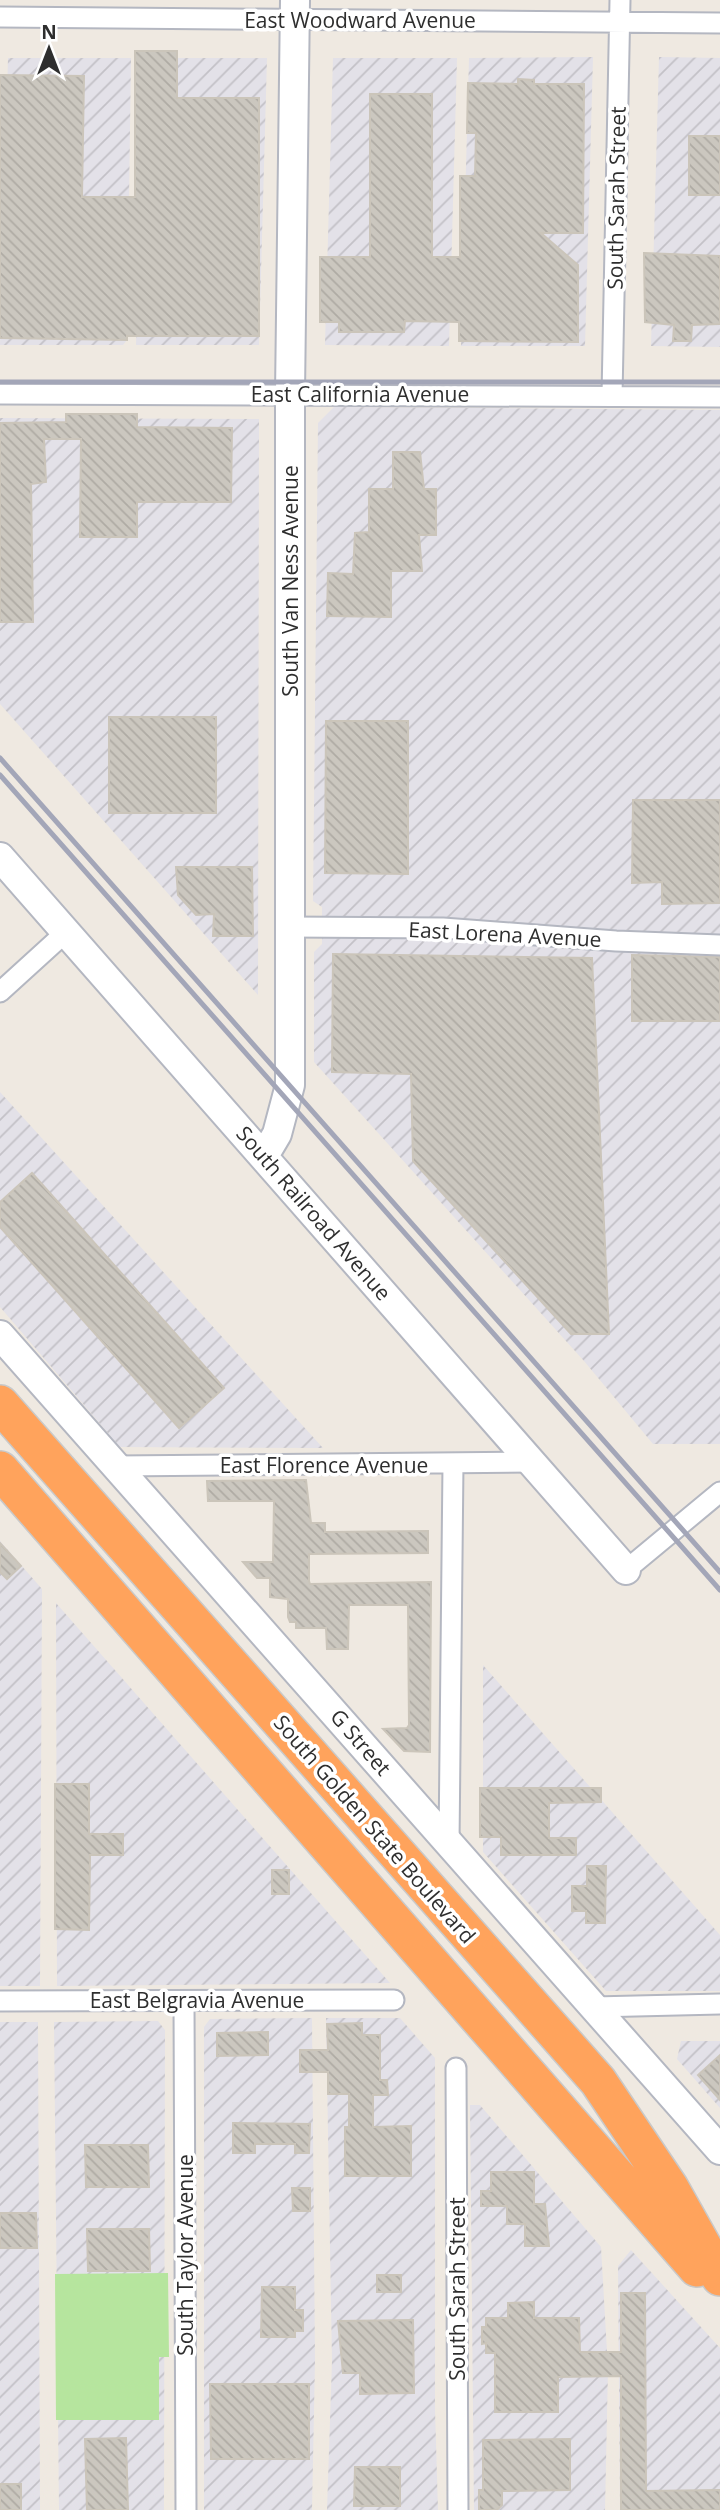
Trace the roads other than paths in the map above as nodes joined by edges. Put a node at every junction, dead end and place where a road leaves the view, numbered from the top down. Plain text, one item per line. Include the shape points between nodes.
1 (620, 0) edge
2 (295, 10) edge
3 (0, 17) edge
4 (620, 22) junction
5 (720, 23) edge
6 (290, 393) junction
7 (0, 394) edge
8 (612, 396) junction
9 (720, 397) edge
10 (0, 857) edge
11 (289, 927) junction
12 (66, 932) junction
13 (720, 944) edge
14 (0, 992) edge
15 (264, 1156) junction
16 (0, 1335) edge
17 (0, 1404) edge
18 (532, 1462) junction
19 (453, 1464) junction
20 (116, 1466) junction
21 (0, 1470) edge
22 (0, 1487) edge
23 (720, 1492) edge
24 (626, 1570) joint
25 (140, 1629) junction
26 (449, 1843) junction
27 (394, 2000) dead end
28 (0, 2001) edge
29 (184, 2001) junction
30 (720, 2004) edge
31 (594, 2007) junction
32 (456, 2068) dead end
33 (720, 2150) edge
34 (720, 2277) edge
35 (720, 2294) edge
36 (186, 2510) edge
37 (458, 2510) edge

1 - 4 street, South Sarah Street
2 - 3 street, East Woodward Avenue
2 - 4 street, East Woodward Avenue
2 - 6 street, South Van Ness Avenue
4 - 5 street, East Woodward Avenue
4 - 8 street, South Sarah Street
6 - 7 street, East California Avenue
6 - 8 street, East California Avenue
6 - 11 street, South Van Ness Avenue
8 - 9 street, East California Avenue
10 - 12 street, South Railroad Avenue
11 - 13 street, East Lorena Avenue via 443,928
11 - 15 street, South Van Ness Avenue via 290,1085 277,1134
12 - 14 street
12 - 15 street, South Railroad Avenue
15 - 18 street, South Railroad Avenue
16 - 20 street, G Street
17 - 34 highway, South Golden State Boulevard via 598,2081 670,2188
18 - 19 street, East Florence Avenue
18 - 24 street, South Railroad Avenue
19 - 20 street, East Florence Avenue
19 - 26 street
20 - 26 street, G Street
21 - 25 highway, South Golden State Boulevard
22 - 25 highway
23 - 24 street
25 - 35 highway, South Golden State Boulevard
26 - 31 street, G Street
27 - 29 street, East Belgravia Avenue
28 - 29 street, East Belgravia Avenue
29 - 36 street, South Taylor Avenue
30 - 31 street
31 - 33 street, G Street
32 - 37 street, South Sarah Street

